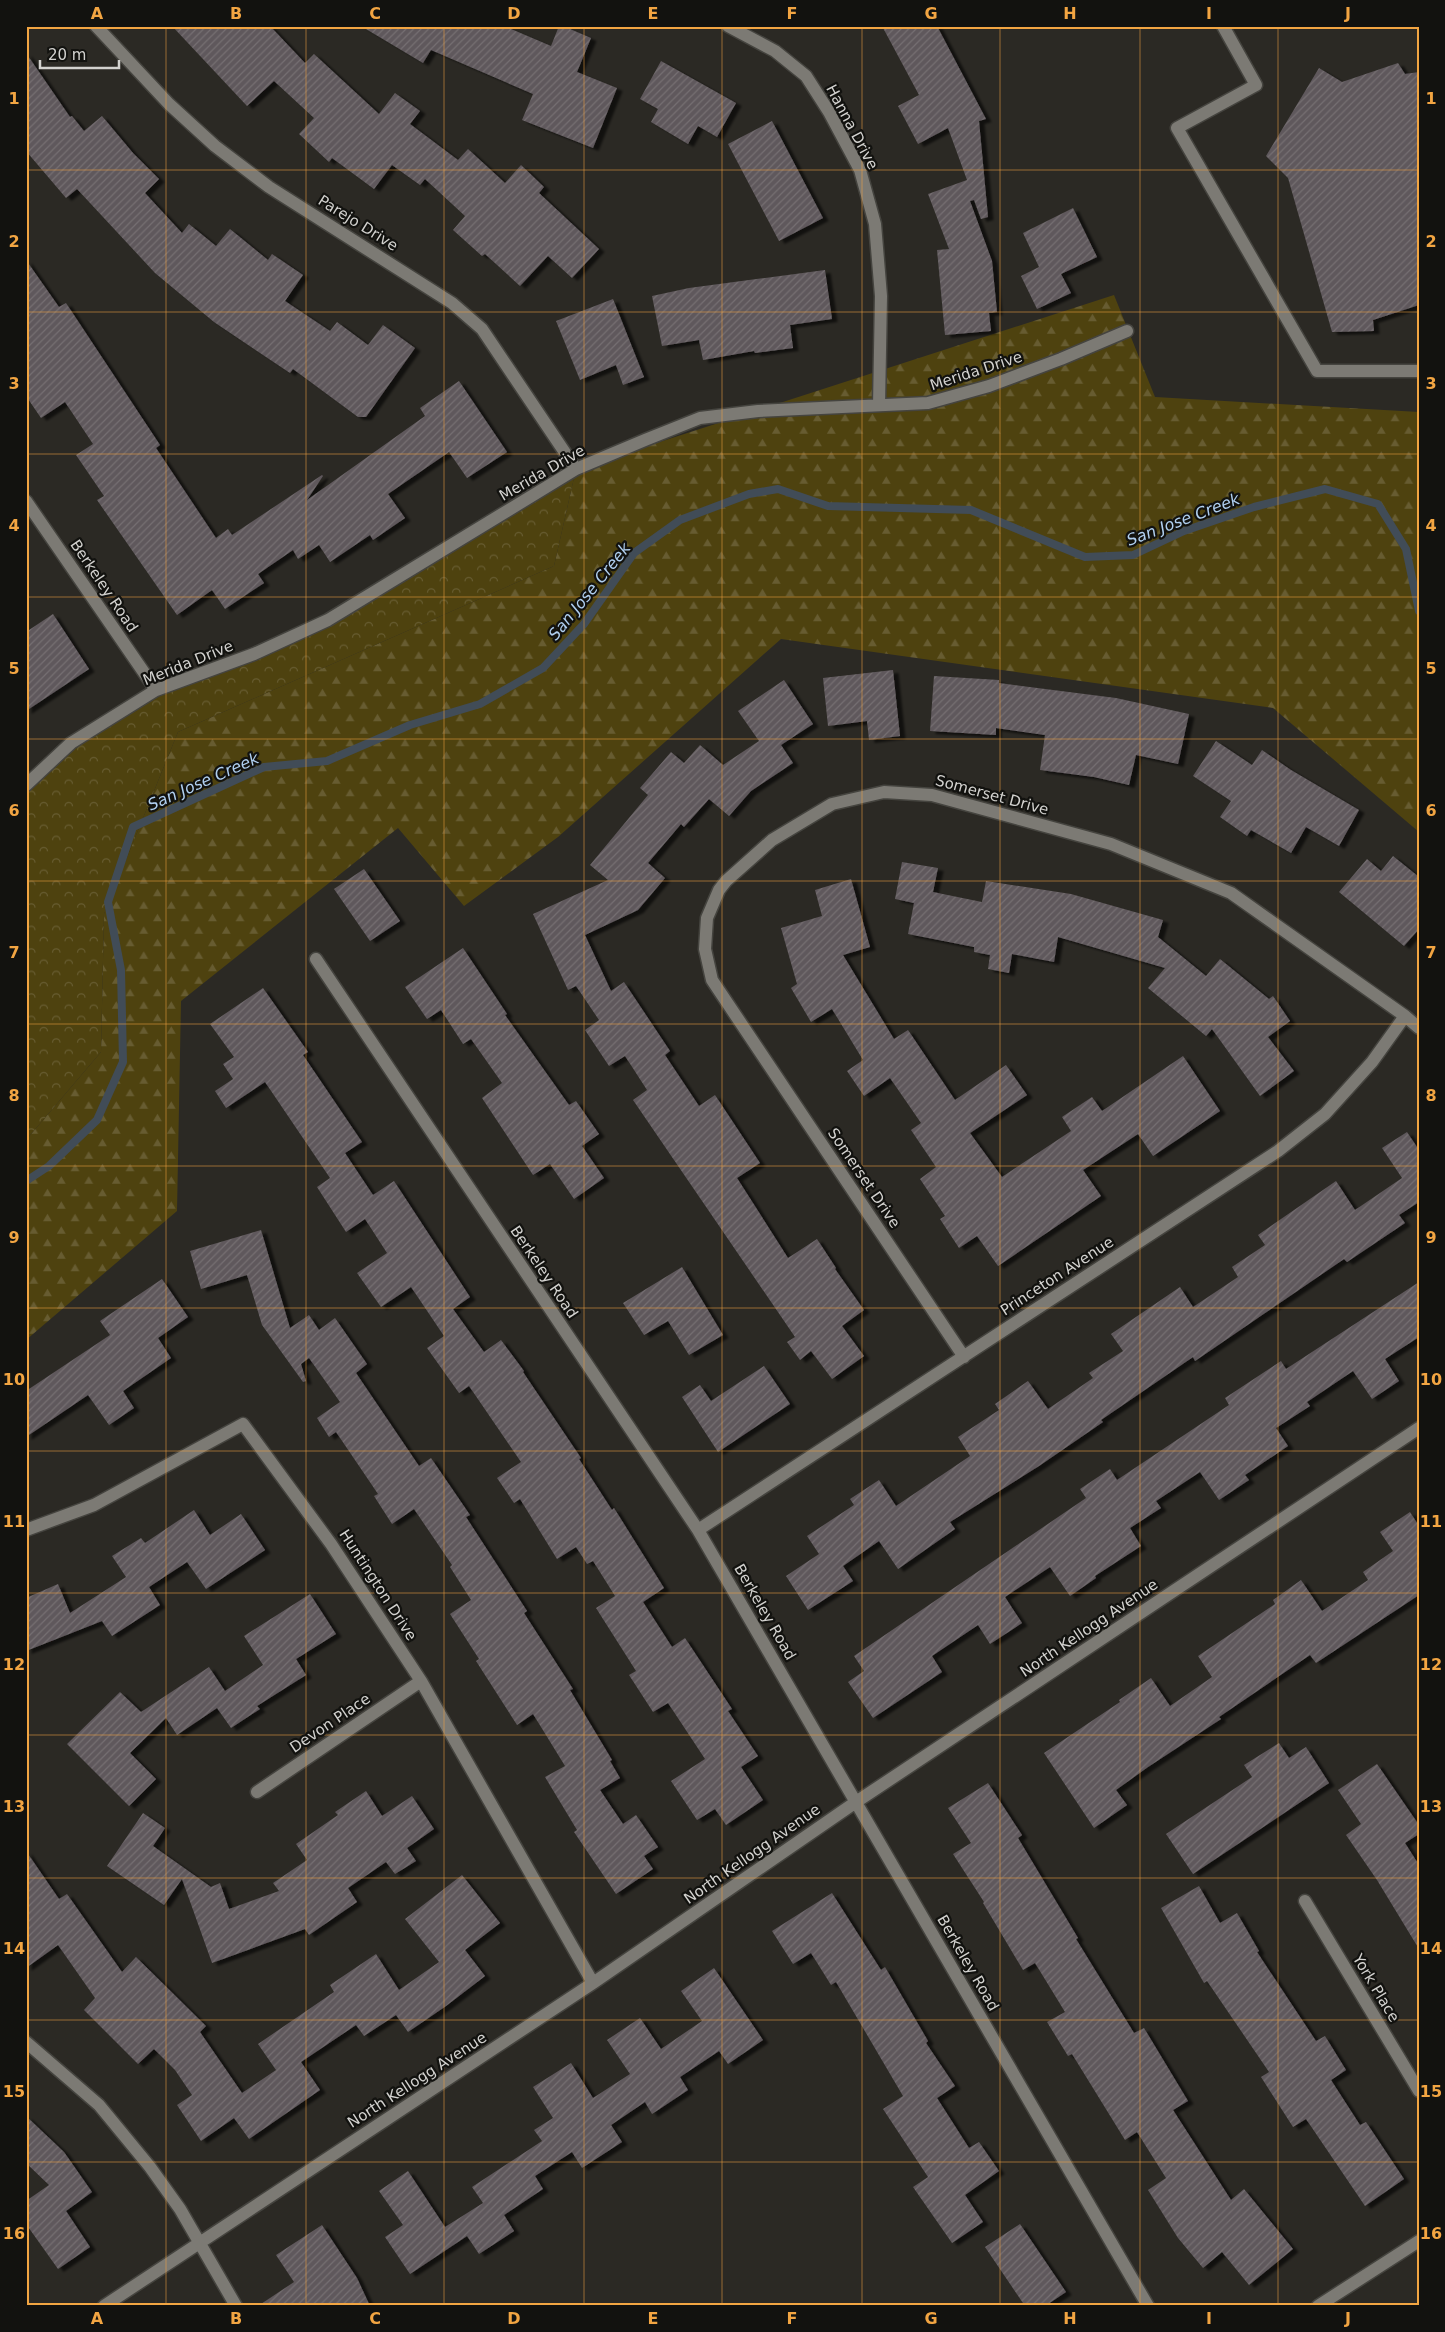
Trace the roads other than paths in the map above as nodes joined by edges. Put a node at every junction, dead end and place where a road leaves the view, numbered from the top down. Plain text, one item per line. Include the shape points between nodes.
1 (96, 26) edge
2 (728, 26) edge
3 (1223, 26) edge
4 (1127, 332) dead end
5 (1419, 371) edge
6 (879, 405) junction
7 (576, 469) junction
8 (26, 501) edge
9 (156, 690) junction
10 (26, 785) edge
11 (316, 959) dead end
12 (1405, 1016) junction
13 (1419, 1028) edge
14 (964, 1357) junction
15 (1419, 1428) edge
16 (26, 1530) edge
17 (698, 1530) junction
18 (421, 1681) junction
19 (257, 1792) dead end
20 (856, 1802) junction
21 (1305, 1901) dead end
22 (593, 1983) junction
23 (26, 2042) edge
24 (1419, 2091) edge
25 (1419, 2241) edge
26 (199, 2242) junction
27 (104, 2306) edge
28 (236, 2306) edge
29 (1148, 2306) edge
30 (1318, 2306) edge

1 - 7 street, Parejo Drive via 169,104 215,146 268,187 452,303 482,329
2 - 6 street, Hanna Drive via 775,51 806,76 860,170 875,224 881,296
3 - 5 street via 1256,84 1177,128 1317,371
4 - 6 street, Merida Drive via 988,386 928,403
6 - 7 street, Merida Drive via 758,411 700,418
7 - 9 street, Merida Drive via 328,620 254,654
8 - 9 street, Berkeley Road
9 - 10 street, Merida Drive via 72,743
11 - 17 street, Berkeley Road
12 - 13 street, Somerset Drive
12 - 14 street, Princeton Avenue via 1372,1062 1325,1114 1278,1151
12 - 14 street, Somerset Drive via 1231,893 1111,844 932,795 884,792 832,804 772,840 726,880 707,918 705,949 712,980
14 - 17 street, Princeton Avenue
15 - 20 street, North Kellogg Avenue
16 - 18 street, Huntington Drive via 94,1505 243,1424 331,1544
17 - 20 street, Berkeley Road
18 - 19 street, Devon Place
18 - 22 street, Huntington Drive
20 - 22 street, North Kellogg Avenue
20 - 29 street, Berkeley Road
21 - 24 street, York Place
22 - 26 street, North Kellogg Avenue
23 - 26 street via 99,2105 150,2167
25 - 30 street
26 - 27 street, North Kellogg Avenue
26 - 28 street

